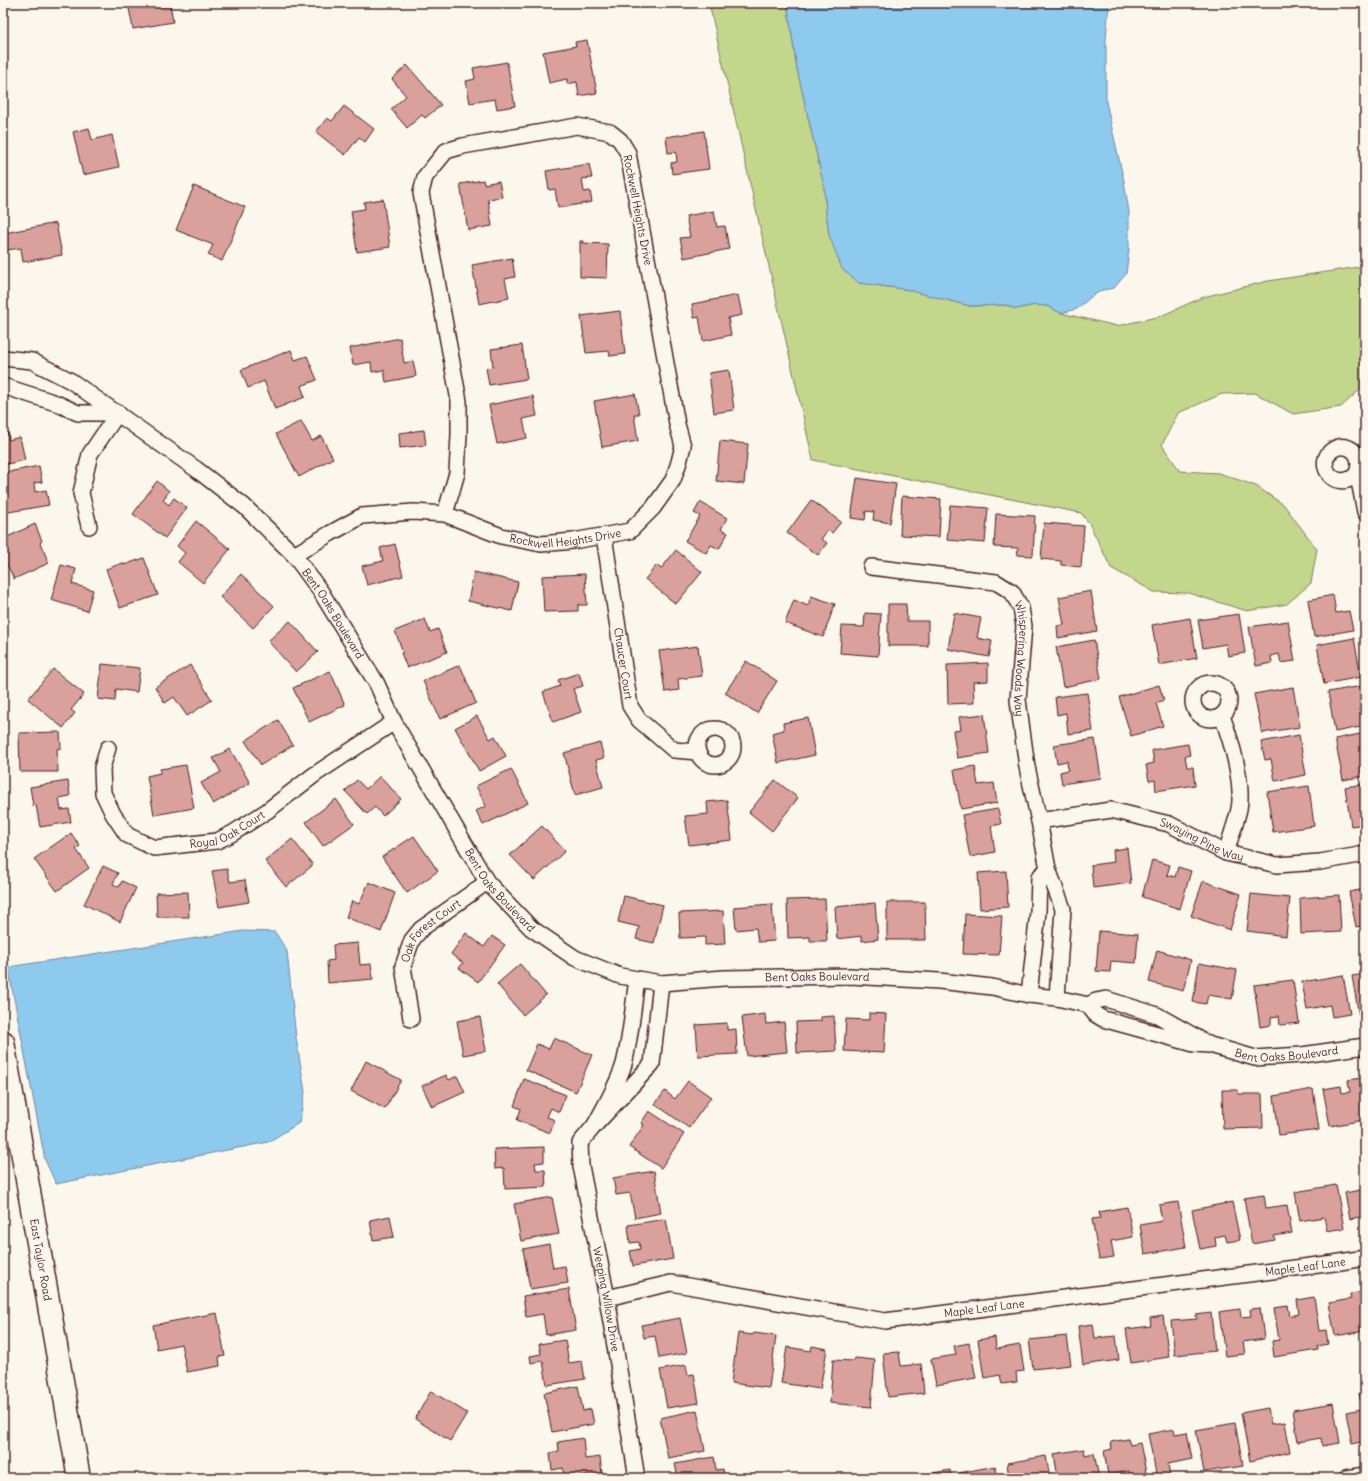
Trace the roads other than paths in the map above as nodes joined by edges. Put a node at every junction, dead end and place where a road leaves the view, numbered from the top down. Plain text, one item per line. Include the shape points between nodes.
1 (3, 358) edge
2 (3, 386) edge
3 (118, 413) junction
4 (1356, 474) dead end
5 (1365, 512) edge
6 (445, 514) junction
7 (89, 526) dead end
8 (604, 536) junction
9 (294, 555) junction
10 (872, 567) dead end
11 (1222, 716) dead end
12 (394, 722) junction
13 (108, 748) dead end
14 (698, 752) dead end
15 (1039, 821) junction
16 (1226, 853) junction
17 (1365, 854) edge
18 (1048, 869) junction
19 (487, 882) junction
20 (637, 979) junction
21 (661, 983) junction
22 (1029, 995) junction
23 (1057, 998) junction
24 (411, 1019) dead end
25 (3, 1042) edge
26 (1365, 1046) edge
27 (595, 1126) junction
28 (1365, 1258) edge
29 (606, 1298) junction
30 (1365, 1475) edge
31 (79, 1478) edge
32 (637, 1478) edge
33 (1346, 1478) edge

1 - 3 street, Bent Oaks Boulevard via 32,362 71,381
2 - 3 street via 78,413
3 - 7 street via 90,454 81,493
3 - 9 street, Bent Oaks Boulevard via 244,506
4 - 5 street
6 - 8 street, Rockwell Heights Drive via 501,536 541,544
6 - 8 street, Rockwell Heights Drive via 457,473 458,401 421,194 425,177 446,151 577,126 610,132 620,140 628,153 683,446 673,480 653,508 630,531
6 - 9 street, Rockwell Heights Drive via 413,512 362,516
8 - 14 street, Chaucer Court via 630,706 639,720 674,750
9 - 12 street, Bent Oaks Boulevard via 321,592 377,684
10 - 15 street, Whispering Woods Way via 996,582 1012,592 1021,608 1024,626 1018,700 1027,767
11 - 16 street via 1231,738 1239,785 1239,808
12 - 13 street, Royal Oak Court via 233,833 217,841 154,848 127,835 103,793 102,768
12 - 19 street, Bent Oaks Boulevard
15 - 16 street, Swaying Pine Way via 1111,810 1169,824
15 - 18 street, Whispering Woods Way
16 - 17 street, Swaying Pine Way via 1277,865 1320,862
18 - 22 street via 1039,877
18 - 23 street, Whispering Woods Way via 1063,909
19 - 20 street, Bent Oaks Boulevard via 531,928 575,958 620,976
19 - 24 street, Oak Forest Court via 421,929 412,940 403,966
20 - 21 street, Bent Oaks Boulevard
20 - 27 street, Weeping Willow Drive via 624,1064
21 - 22 street, Bent Oaks Boulevard via 724,978 850,976 939,981 992,987
21 - 27 street, Weeping Willow Drive via 652,1064
22 - 23 street, Bent Oaks Boulevard
23 - 26 street, Bent Oaks Boulevard via 1088,1005 1106,999 1157,1015 1210,1045 1255,1058 1302,1055
25 - 31 main road, East Taylor Road
27 - 29 street, Weeping Willow Drive via 580,1143 581,1166
28 - 29 street, Maple Leaf Lane via 885,1321 671,1283
29 - 32 street, Weeping Willow Drive
30 - 33 street

